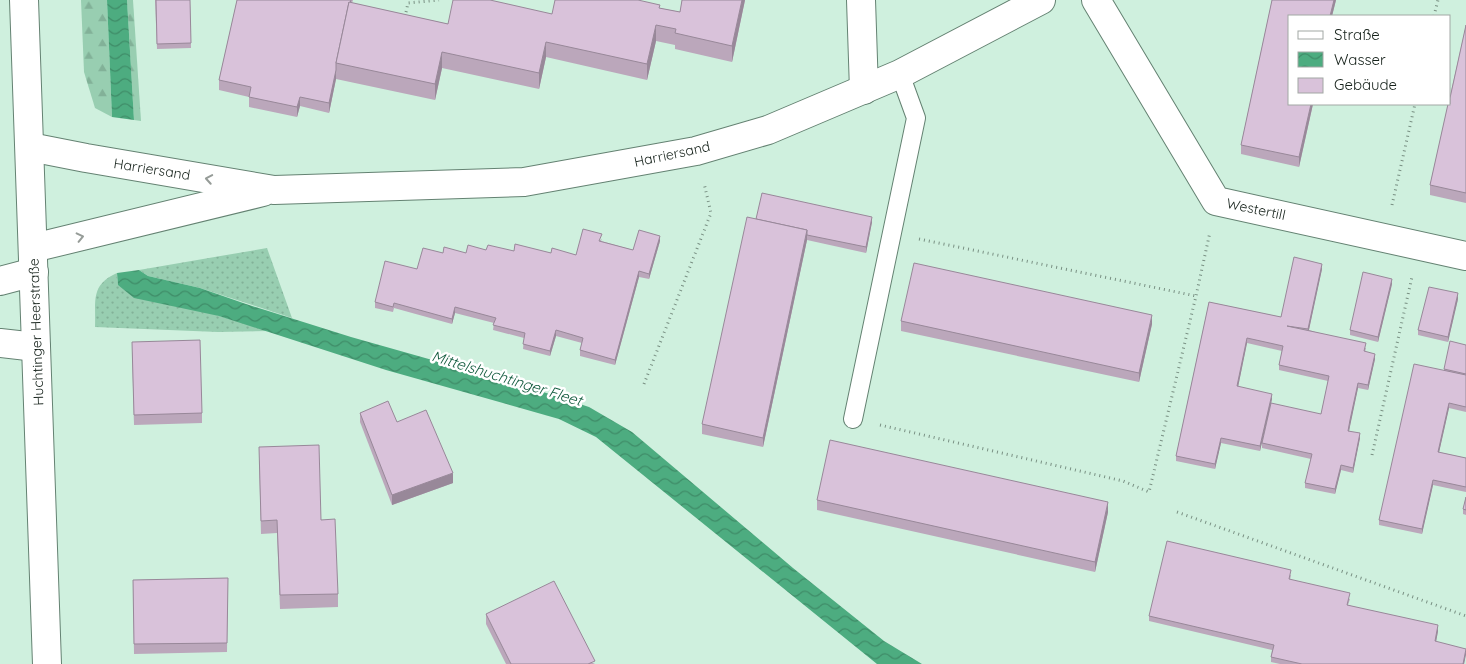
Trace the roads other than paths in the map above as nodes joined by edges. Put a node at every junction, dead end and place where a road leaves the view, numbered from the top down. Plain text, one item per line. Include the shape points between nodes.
1 (24, 0) edge
2 (861, 0) edge
3 (1041, 0) edge
4 (1096, 0) edge
5 (900, 74) junction
6 (864, 90) junction
7 (30, 147) junction
8 (274, 190) junction
9 (1466, 256) edge
10 (33, 260) junction
11 (0, 281) edge
12 (0, 343) edge
13 (36, 347) junction
14 (852, 419) road end
15 (47, 664) edge

1 - 7 street, Huchtinger Heerstraße
2 - 6 street
3 - 5 street, Harriersand
4 - 9 street, Westertill via 1216,201
5 - 6 street, Harriersand
5 - 14 lane via 916,118
6 - 8 street, Harriersand via 768,130 696,151 524,182
8 -> 7 street, Harriersand
7 - 10 street, Huchtinger Heerstraße
10 -> 8 street, Harriersand
10 - 11 street, Harriersand
10 - 13 street, Huchtinger Heerstraße
12 - 13 street
13 - 15 street, Huchtinger Heerstraße

